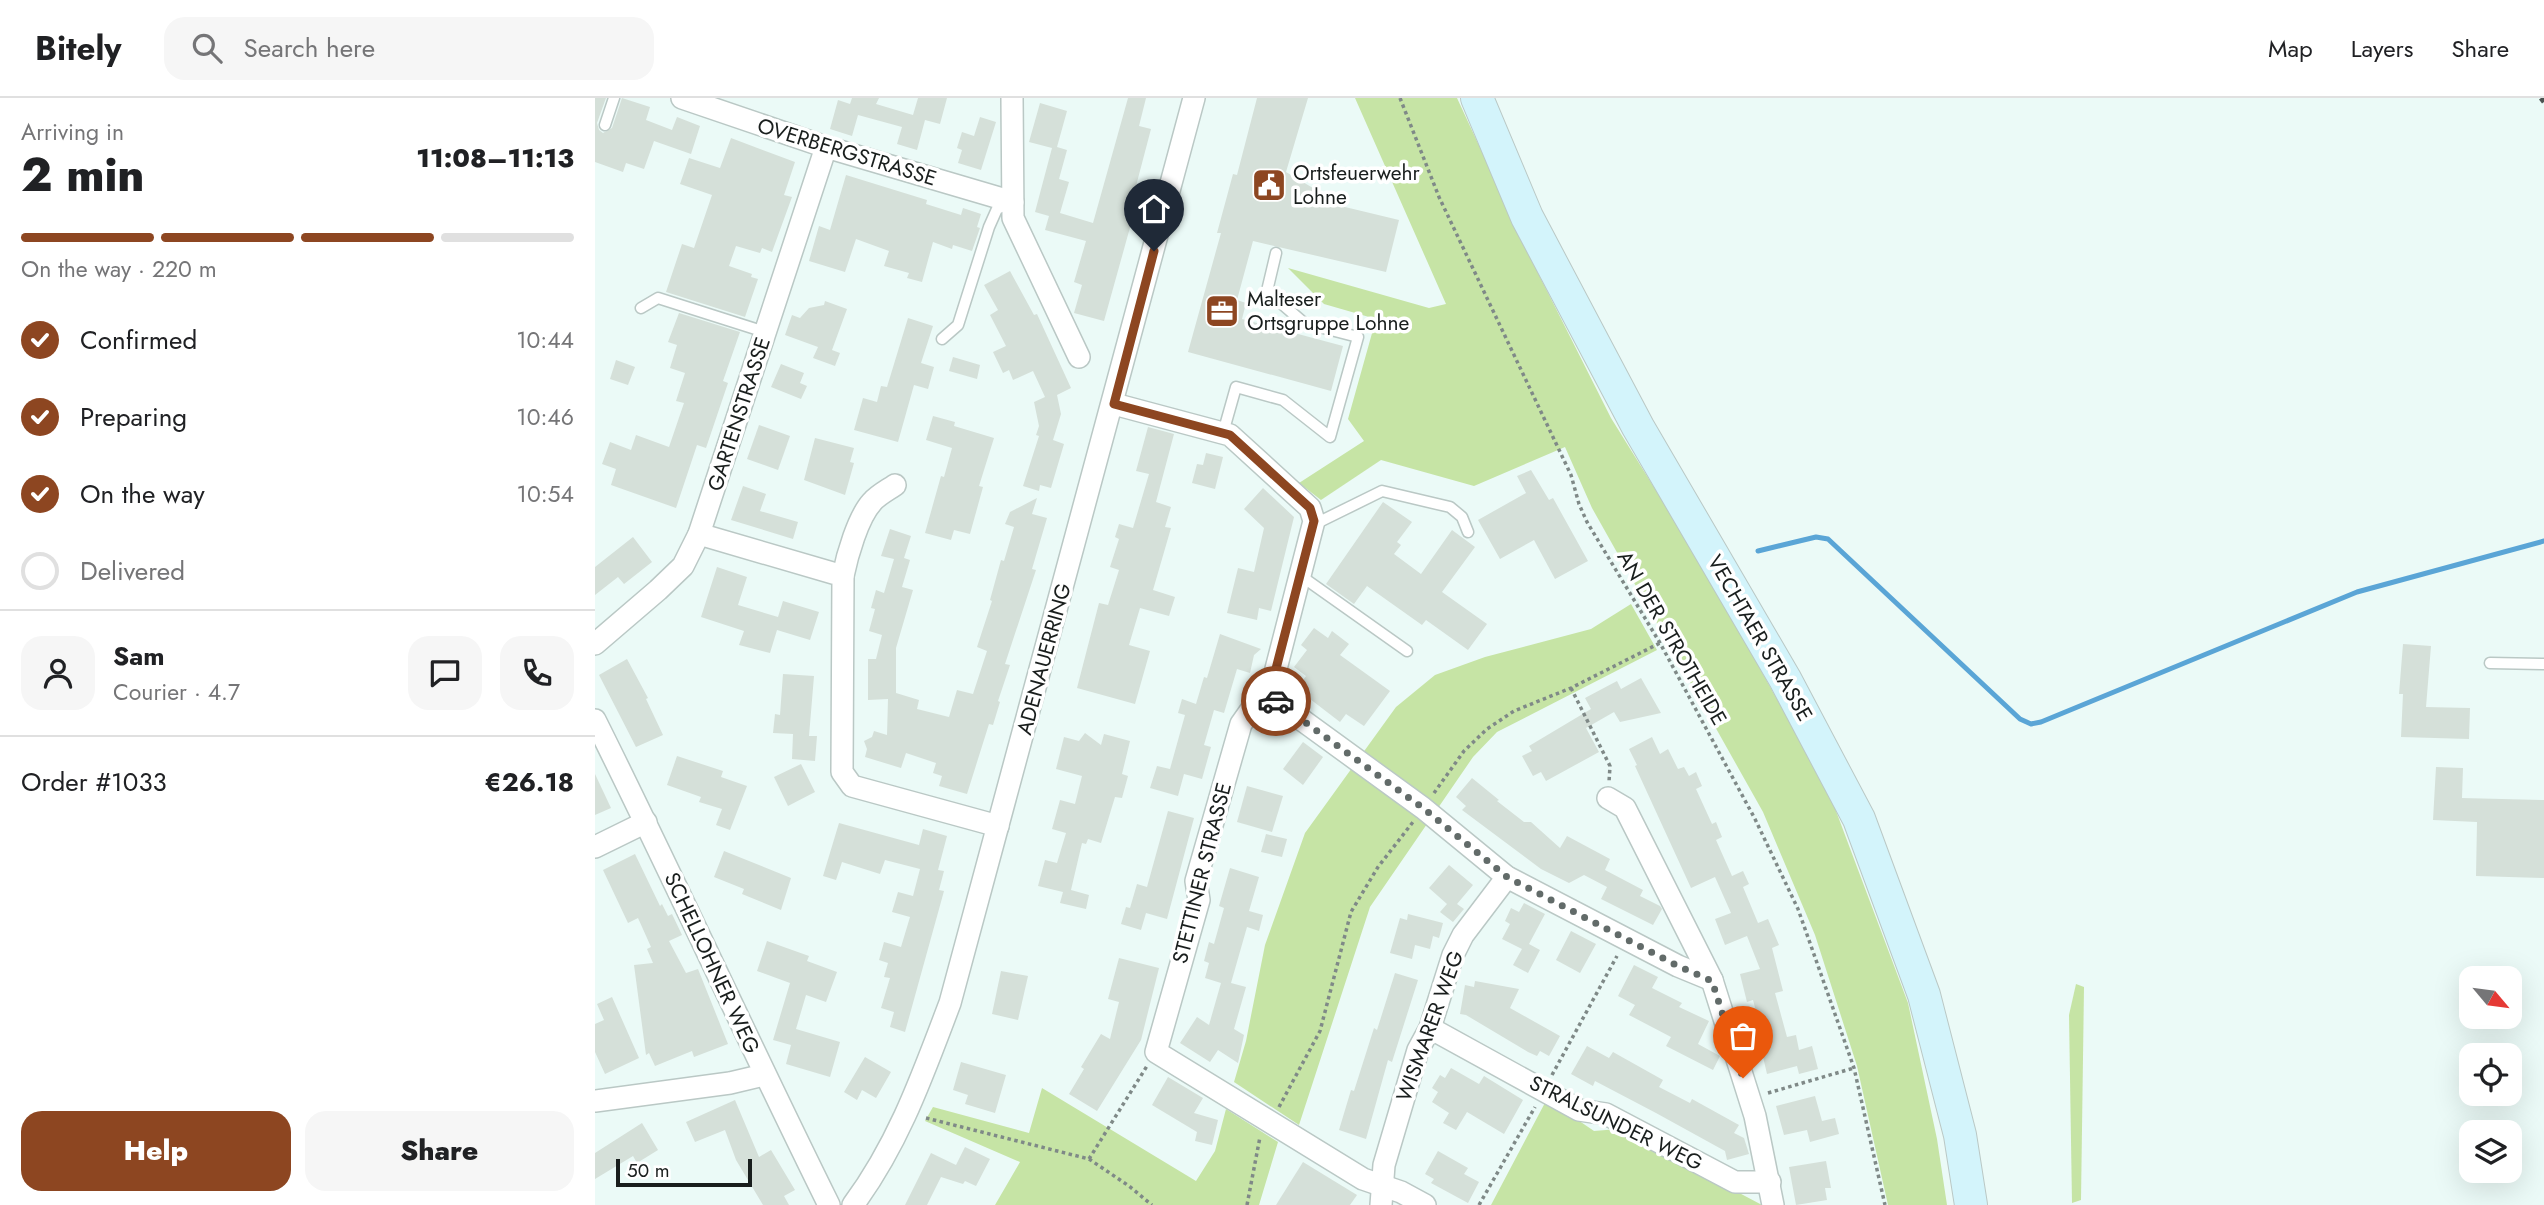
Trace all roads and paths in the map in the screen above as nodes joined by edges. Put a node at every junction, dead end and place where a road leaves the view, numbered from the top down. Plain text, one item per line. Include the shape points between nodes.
1 (614, 98) edge
2 (682, 98) edge
3 (1012, 98) edge
4 (1194, 98) edge
5 (1400, 98) edge
6 (1477, 98) edge
7 (605, 125) dead end
8 (826, 148) junction
9 (1013, 202) junction
10 (1276, 253) dead end
11 (641, 308) dead end
12 (765, 332) junction
13 (942, 340) dead end
14 (1079, 357) dead end
15 (1114, 404) junction
16 (1223, 433) junction
17 (895, 485) dead end
18 (1313, 525) junction
19 (1468, 532) dead end
20 (699, 534) junction
21 (843, 576) junction
22 (1301, 576) junction
23 (1660, 643) junction
24 (595, 644) edge
25 (1408, 651) dead end
26 (2490, 663) dead end
27 (2544, 664) edge
28 (1571, 688) junction
29 (1269, 696) junction
30 (595, 720) edge
31 (1608, 798) joint
32 (1423, 808) junction
33 (646, 822) junction
34 (998, 826) junction
35 (595, 847) edge
36 (1507, 877) junction
37 (1712, 981) junction
38 (1430, 1028) junction
39 (1156, 1052) junction
40 (1854, 1068) junction
41 (764, 1075) junction
42 (1749, 1099) junction
43 (595, 1101) edge
44 (908, 1113) junction
45 (1271, 1121) junction
46 (1089, 1160) junction
47 (1770, 1182) junction
48 (1382, 1196) edge
49 (829, 1205) edge
50 (853, 1205) edge
51 (1152, 1205) edge
52 (1247, 1205) edge
53 (1425, 1205) edge
54 (1773, 1205) edge
55 (1885, 1205) edge
56 (1971, 1205) edge

1 - 7 lane
2 - 8 street, OVERBERGSTRASSE
3 - 9 street
4 - 15 street, ADENAUERRING
5 - 23 path, AN DER STROTHEIDE via 1439,197 1571,475 1587,522
6 - 56 main road, VECHTAER STRASSE via 1527,217 1638,427 1785,679 1859,819 1924,995 1960,1135
8 - 9 street, OVERBERGSTRASSE
8 - 12 street, GARTENSTRASSE
9 - 13 lane via 997,209 958,325
9 - 14 street via 1013,218
10 - 16 lane via 1267,291 1304,323 1358,337 1330,437 1283,400 1236,387
11 - 12 lane via 658,298
12 - 20 street, GARTENSTRASSE
15 - 16 street
15 - 34 street, ADENAUERRING
16 - 18 street via 1310,508
17 - 21 street via 871,502
18 - 19 lane via 1383,491 1450,507 1462,517
18 - 22 street
20 - 21 street
20 - 24 street, GARTENSTRASSE via 683,566
21 - 34 street via 842,772 852,786
22 - 25 lane
22 - 29 street
23 - 28 path
23 - 40 path, AN DER STROTHEIDE via 1755,818 1798,909
26 - 27 lane
28 - 31 path via 1610,766
28 - 32 path via 1514,711 1487,729 1464,751
29 - 32 street
29 - 39 street, STETTINER STRASSE via 1253,707 1241,724 1196,881 1199,900
30 - 33 street, SCHELLOHNER WEG
31 - 37 street via 1625,808
32 - 36 street
32 - 45 path via 1378,867 1352,912 1320,1031
33 - 35 street
33 - 41 street, SCHELLOHNER WEG
34 - 44 street, ADENAUERRING via 950,1003
36 - 37 street
36 - 38 street, WISMARER WEG via 1453,954
37 - 42 street
38 - 47 street, STRALSUNDER WEG via 1579,1110 1606,1114 1735,1182
38 - 48 street, WISMARER WEG via 1418,1050 1384,1165
39 - 45 street
39 - 46 path
40 - 42 path
40 - 55 path, AN DER STROTHEIDE
41 - 43 street
41 - 49 street, SCHELLOHNER WEG
42 - 47 street
44 - 46 path
44 - 50 street, ADENAUERRING
45 - 48 street
45 - 52 path via 1260,1137
46 - 51 path
47 - 54 street
48 - 53 street via 1401,1192

